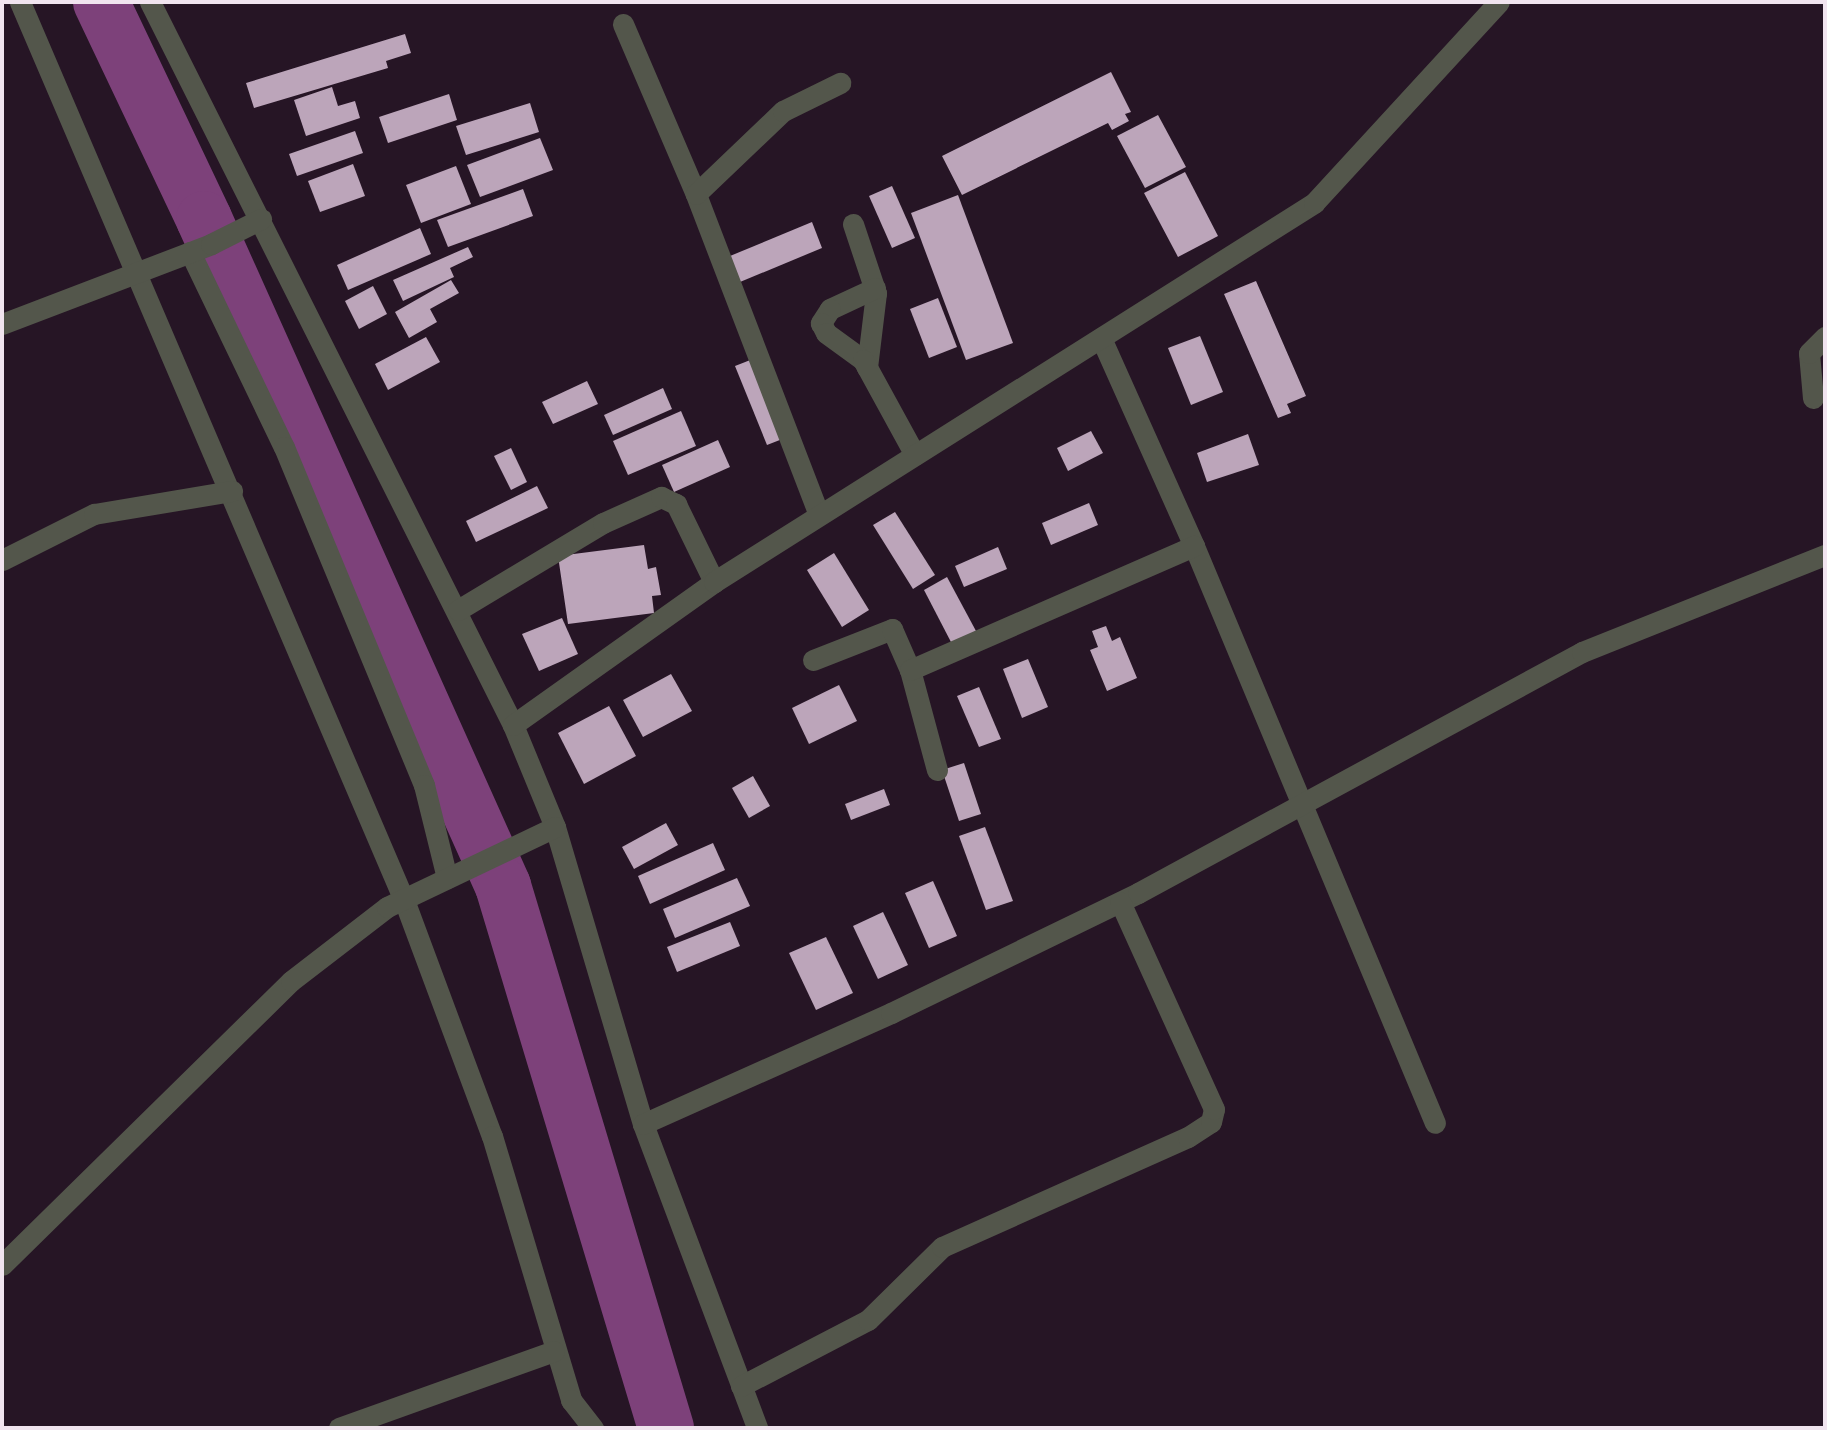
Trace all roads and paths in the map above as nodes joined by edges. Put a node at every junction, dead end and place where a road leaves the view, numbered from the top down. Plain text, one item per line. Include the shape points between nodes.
1 (20, 2) edge
2 (150, 2) edge
3 (1499, 2) edge
4 (623, 24) dead end
5 (840, 83) dead end
6 (695, 194) junction
7 (255, 222) junction
8 (853, 224) dead end
9 (187, 252) junction
10 (143, 271) junction
11 (875, 288) junction
12 (2, 324) edge
13 (1825, 337) edge
14 (1105, 348) junction
15 (867, 367) junction
16 (1814, 398) dead end
17 (915, 455) junction
18 (232, 491) junction
19 (819, 515) junction
20 (1195, 546) junction
21 (1825, 555) edge
22 (2, 560) edge
23 (714, 582) junction
24 (458, 610) junction
25 (813, 660) dead end
26 (910, 670) junction
27 (513, 725) junction
28 (937, 770) dead end
29 (1303, 804) junction
30 (555, 827) junction
31 (447, 878) junction
32 (403, 894) junction
33 (1120, 902) junction
34 (1435, 1123) dead end
35 (643, 1124) junction
36 (2, 1265) edge
37 (554, 1351) junction
38 (741, 1386) junction
39 (339, 1428) edge
40 (593, 1428) edge
41 (757, 1428) edge

1 - 10 street
2 - 7 street
3 - 14 street via 1314,203
4 - 6 street
5 - 6 street via 783,111
6 - 19 street
7 - 9 street
7 - 24 street
8 - 11 street
9 - 10 street
9 - 31 street via 284,447 424,785
10 - 12 street
10 - 18 street
11 - 15 street via 875,328
11 - 15 street via 821,317 826,333
13 - 16 street via 1810,354 1807,368
14 - 17 street
14 - 20 street
15 - 17 street
17 - 19 street
18 - 22 street via 94,514
18 - 32 street via 286,629
19 - 23 street
20 - 26 street
20 - 29 street
21 - 29 street via 1582,652
23 - 24 street via 676,504 661,498 603,523
23 - 27 street
24 - 27 street
25 - 26 street via 892,629
26 - 28 street
27 - 30 street
29 - 33 street
29 - 34 street
30 - 31 street
30 - 35 street
31 - 32 street
32 - 36 street via 291,981
32 - 37 street via 488,1124
33 - 35 street via 891,1013
33 - 38 street via 1214,1109 1211,1122 1188,1137 942,1247 868,1320
35 - 38 street
37 - 39 street
37 - 40 street via 571,1401
38 - 41 street

